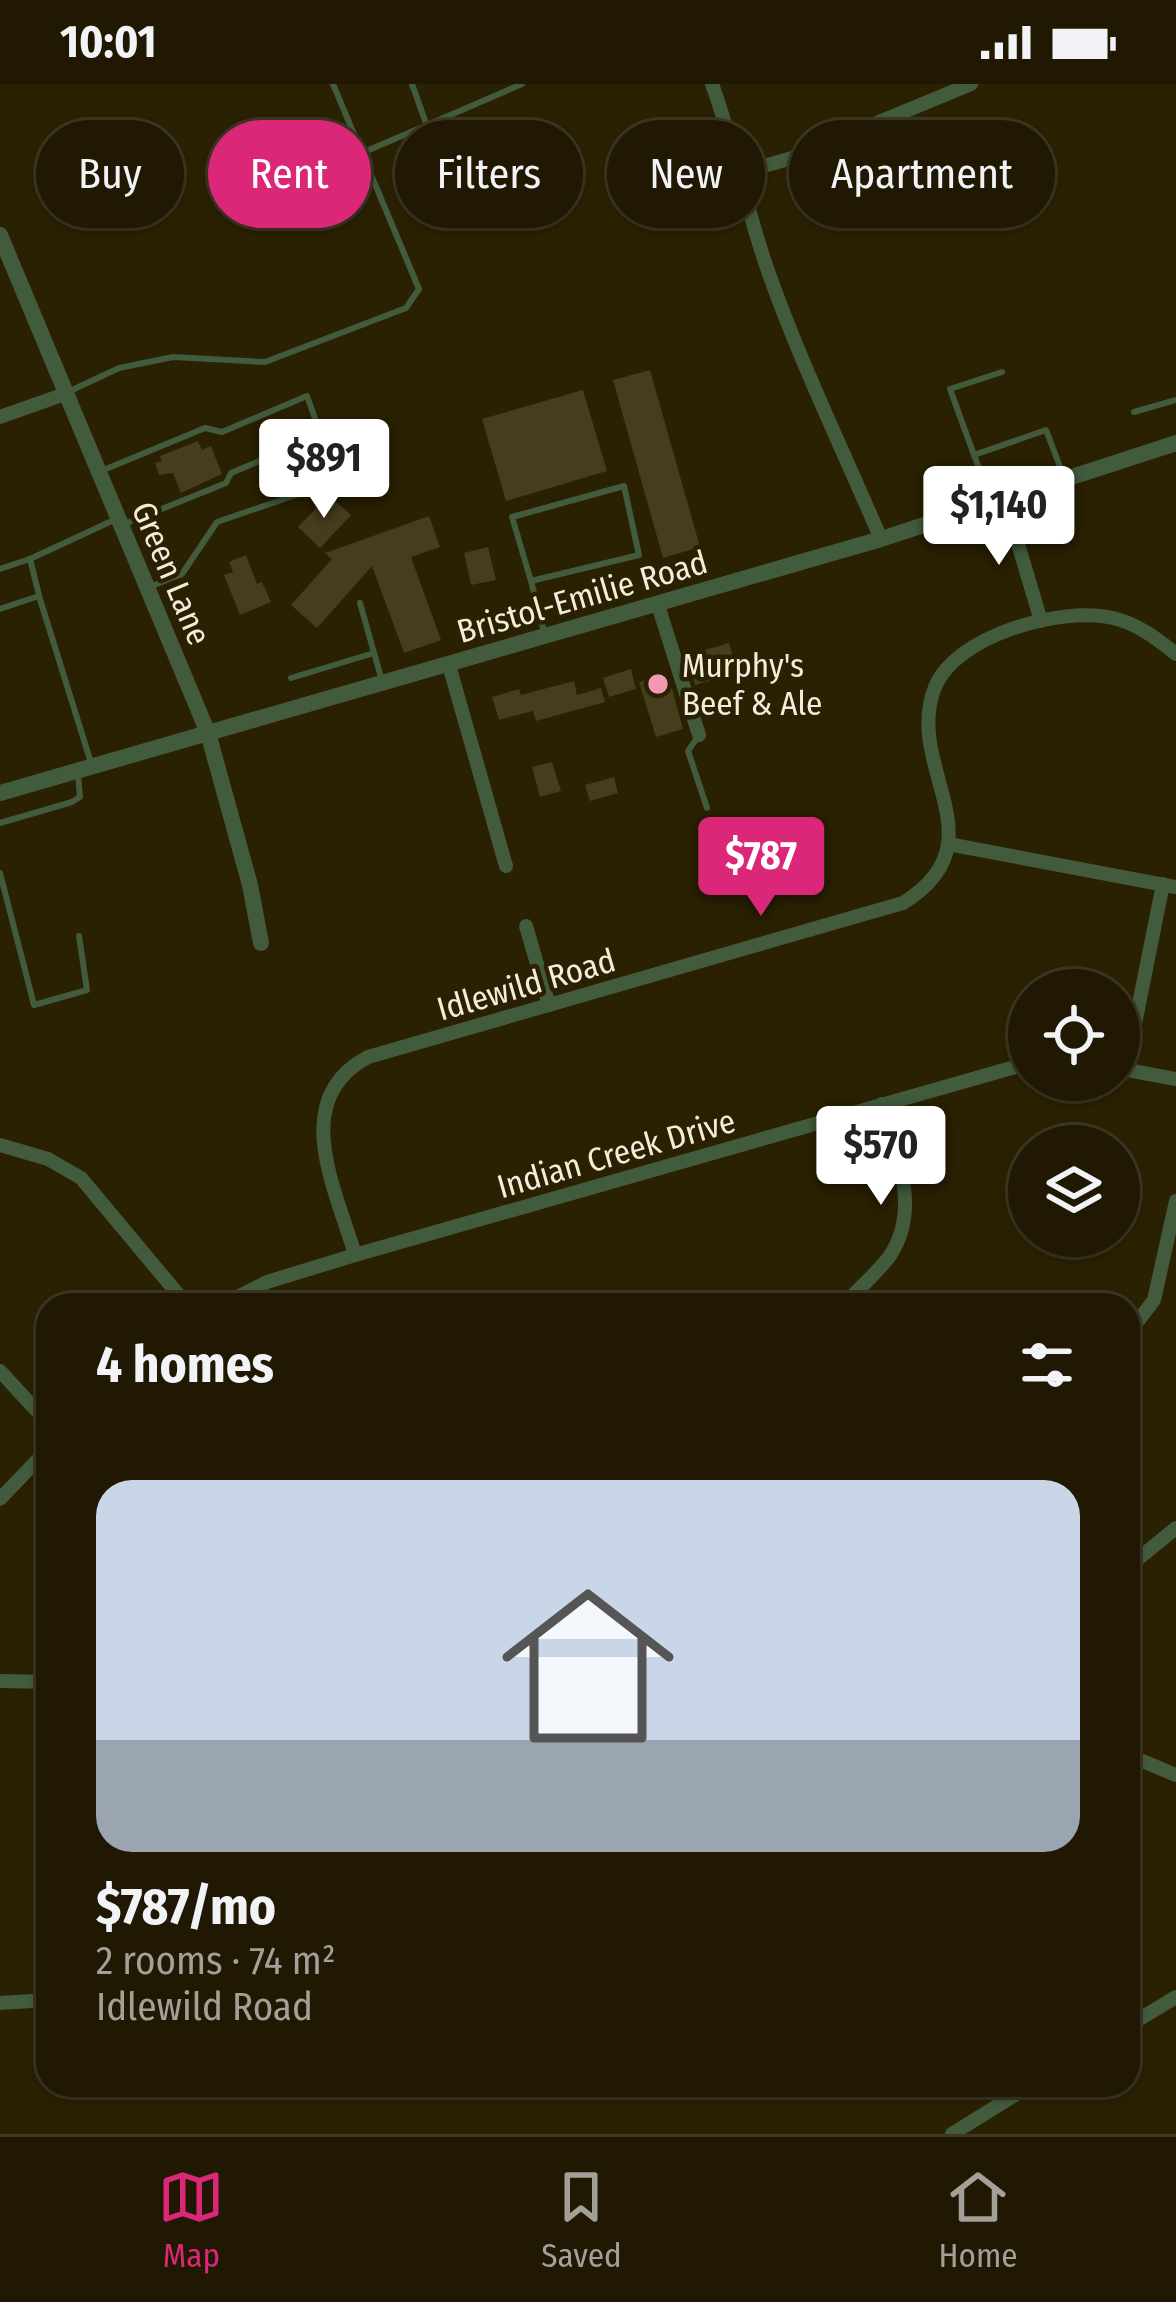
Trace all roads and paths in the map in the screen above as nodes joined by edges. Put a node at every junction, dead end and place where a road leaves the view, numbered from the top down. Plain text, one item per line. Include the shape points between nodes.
1 (333, 84) edge
2 (412, 84) edge
3 (522, 84) edge
4 (712, 84) edge
5 (971, 84) edge
6 (348, 120) edge
7 (425, 120) edge
8 (439, 120) edge
9 (723, 120) edge
10 (765, 166) edge
11 (371, 176) edge
12 (755, 228) edge
13 (0, 235) edge
14 (1002, 372) dead end
15 (65, 394) junction
16 (1176, 399) edge
17 (1134, 412) dead end
18 (0, 417) edge
19 (1176, 442) edge
20 (974, 455) junction
21 (98, 472) junction
22 (363, 472) dead end
23 (1065, 481) junction
24 (999, 502) junction
25 (118, 522) junction
26 (881, 539) junction
27 (30, 559) junction
28 (0, 569) edge
29 (530, 581) junction
30 (146, 589) junction
31 (39, 596) junction
32 (360, 603) dead end
33 (658, 605) junction
34 (0, 609) edge
35 (1041, 621) junction
36 (546, 638) junction
37 (374, 653) junction
38 (1176, 654) edge
39 (449, 665) junction
40 (290, 678) dead end
41 (382, 684) junction
42 (208, 733) junction
43 (699, 735) joint
44 (85, 768) junction
45 (0, 794) edge
46 (707, 808) dead end
47 (0, 824) edge
48 (948, 844) junction
49 (506, 866) dead end
50 (0, 873) edge
51 (1169, 886) edge
52 (526, 926) dead end
53 (79, 936) dead end
54 (261, 943) dead end
55 (1140, 1001) edge
56 (549, 1005) junction
57 (1008, 1070) edge
58 (1140, 1072) edge
59 (1176, 1079) edge
60 (882, 1104) junction
61 (0, 1145) edge
62 (1176, 1201) edge
63 (355, 1255) junction
64 (177, 1293) edge
65 (245, 1293) edge
66 (855, 1293) edge
67 (1140, 1318) edge
68 (0, 1371) edge
69 (36, 1410) edge
70 (36, 1462) edge
71 (0, 1499) edge
72 (1176, 1528) edge
73 (1140, 1557) edge
74 (0, 1681) edge
75 (36, 1682) edge
76 (1140, 1760) edge
77 (1176, 1775) edge
78 (1176, 1997) edge
79 (36, 2001) edge
80 (0, 2003) edge
81 (1140, 2019) edge
82 (1012, 2097) edge
83 (952, 2134) edge

1 - 6 lane
2 - 7 lane
3 - 8 lane
4 - 9 street
5 - 10 street
11 - 15 lane via 418,289 406,308 265,362 173,357 119,368
12 - 26 street
13 - 15 street, Green Lane
14 - 20 lane via 950,389
15 - 18 street
15 - 21 street, Green Lane
16 - 17 lane
19 - 23 street, Bristol-Emilie Road
20 - 23 lane via 1046,430
20 - 24 lane
21 - 25 street, Green Lane
21 - 25 lane via 307,396 321,435 231,473 226,483
22 - 30 lane via 217,522 182,574
23 - 24 street, Bristol-Emilie Road
24 - 26 street, Bristol-Emilie Road
24 - 35 street
25 - 27 lane
25 - 30 street, Green Lane
26 - 33 street, Bristol-Emilie Road
27 - 28 lane
27 - 31 lane
29 - 29 lane via 639,555 624,486 512,517
29 - 36 lane
30 - 42 street, Green Lane
31 - 34 lane
31 - 44 lane
32 - 37 lane
33 - 36 street, Bristol-Emilie Road
33 - 43 street
35 - 38 street via 1114,618
35 - 48 street via 974,647 936,684 929,736 949,812
36 - 39 street, Bristol-Emilie Road
37 - 40 lane
37 - 41 lane
39 - 41 street, Bristol-Emilie Road
39 - 49 street
41 - 42 street, Bristol-Emilie Road
42 - 44 street, Bristol-Emilie Road
42 - 54 street, Green Lane
43 - 46 lane via 688,751
44 - 45 street, Bristol-Emilie Road
44 - 47 lane via 72,802
48 - 51 street
48 - 56 street, Idlewild Road via 933,880 903,904
50 - 53 lane via 34,1005 88,990
51 - 55 street
52 - 56 street
56 - 63 street, Idlewild Road via 368,1057 335,1083 322,1130
57 - 60 street, Indian Creek Drive
58 - 59 street
60 - 63 street, Indian Creek Drive
60 - 66 street via 905,1218 891,1254
61 - 64 street via 81,1178
62 - 67 street via 1154,1300
63 - 65 street, Indian Creek Drive
68 - 69 street
70 - 71 street
72 - 73 street
74 - 75 street
76 - 77 street
78 - 81 street
79 - 80 street
82 - 83 street

